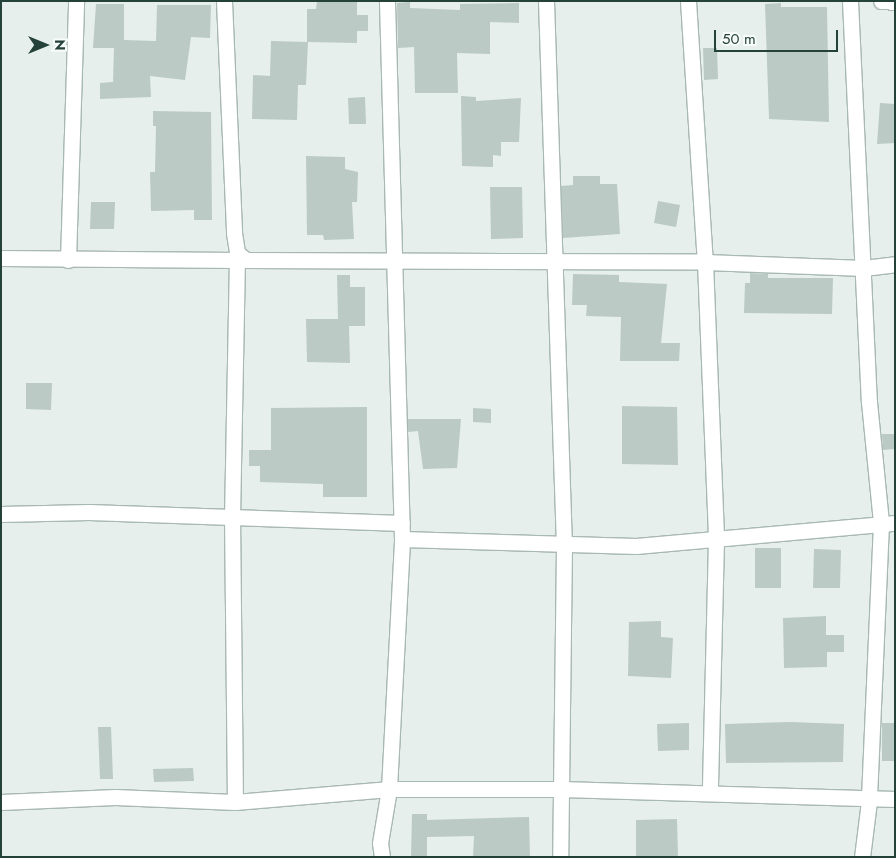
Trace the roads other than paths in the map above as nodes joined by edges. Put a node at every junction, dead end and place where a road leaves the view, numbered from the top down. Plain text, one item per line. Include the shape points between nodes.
1 (76, 1) edge
2 (224, 1) edge
3 (387, 1) edge
4 (546, 1) edge
5 (688, 1) edge
6 (850, 1) edge
7 (881, 1) edge
8 (895, 2) edge
9 (237, 257) junction
10 (1, 258) edge
11 (397, 258) junction
12 (68, 260) junction
13 (555, 261) junction
14 (705, 262) junction
15 (895, 264) edge
16 (864, 268) junction
17 (1, 514) edge
18 (232, 518) junction
19 (402, 523) junction
20 (888, 523) edge
21 (402, 539) junction
22 (716, 540) junction
23 (564, 546) junction
24 (389, 789) junction
25 (561, 789) junction
26 (710, 793) junction
27 (895, 799) edge
28 (869, 801) junction
29 (1, 802) edge
30 (235, 802) junction
31 (382, 857) edge
32 (560, 857) edge
33 (862, 857) edge

1 - 12 street
2 - 9 street
3 - 11 street
4 - 13 street
5 - 14 street
6 - 16 street
7 - 8 street
9 - 11 street via 264,263
9 - 12 street
9 - 18 street
10 - 12 street
11 - 13 street
11 - 19 street
13 - 14 street
13 - 23 street
14 - 16 street
14 - 22 street
15 - 16 street
16 - 20 street via 869,402
17 - 18 street via 88,512
18 - 19 street
18 - 30 street
19 - 21 street
20 - 22 street
20 - 28 street
21 - 23 street
21 - 24 street
22 - 23 street
22 - 26 street
23 - 25 street
24 - 25 street
24 - 30 street
24 - 31 street via 380,843
25 - 26 street
25 - 32 street
26 - 28 street
27 - 28 street
28 - 33 street
29 - 30 street via 116,797

